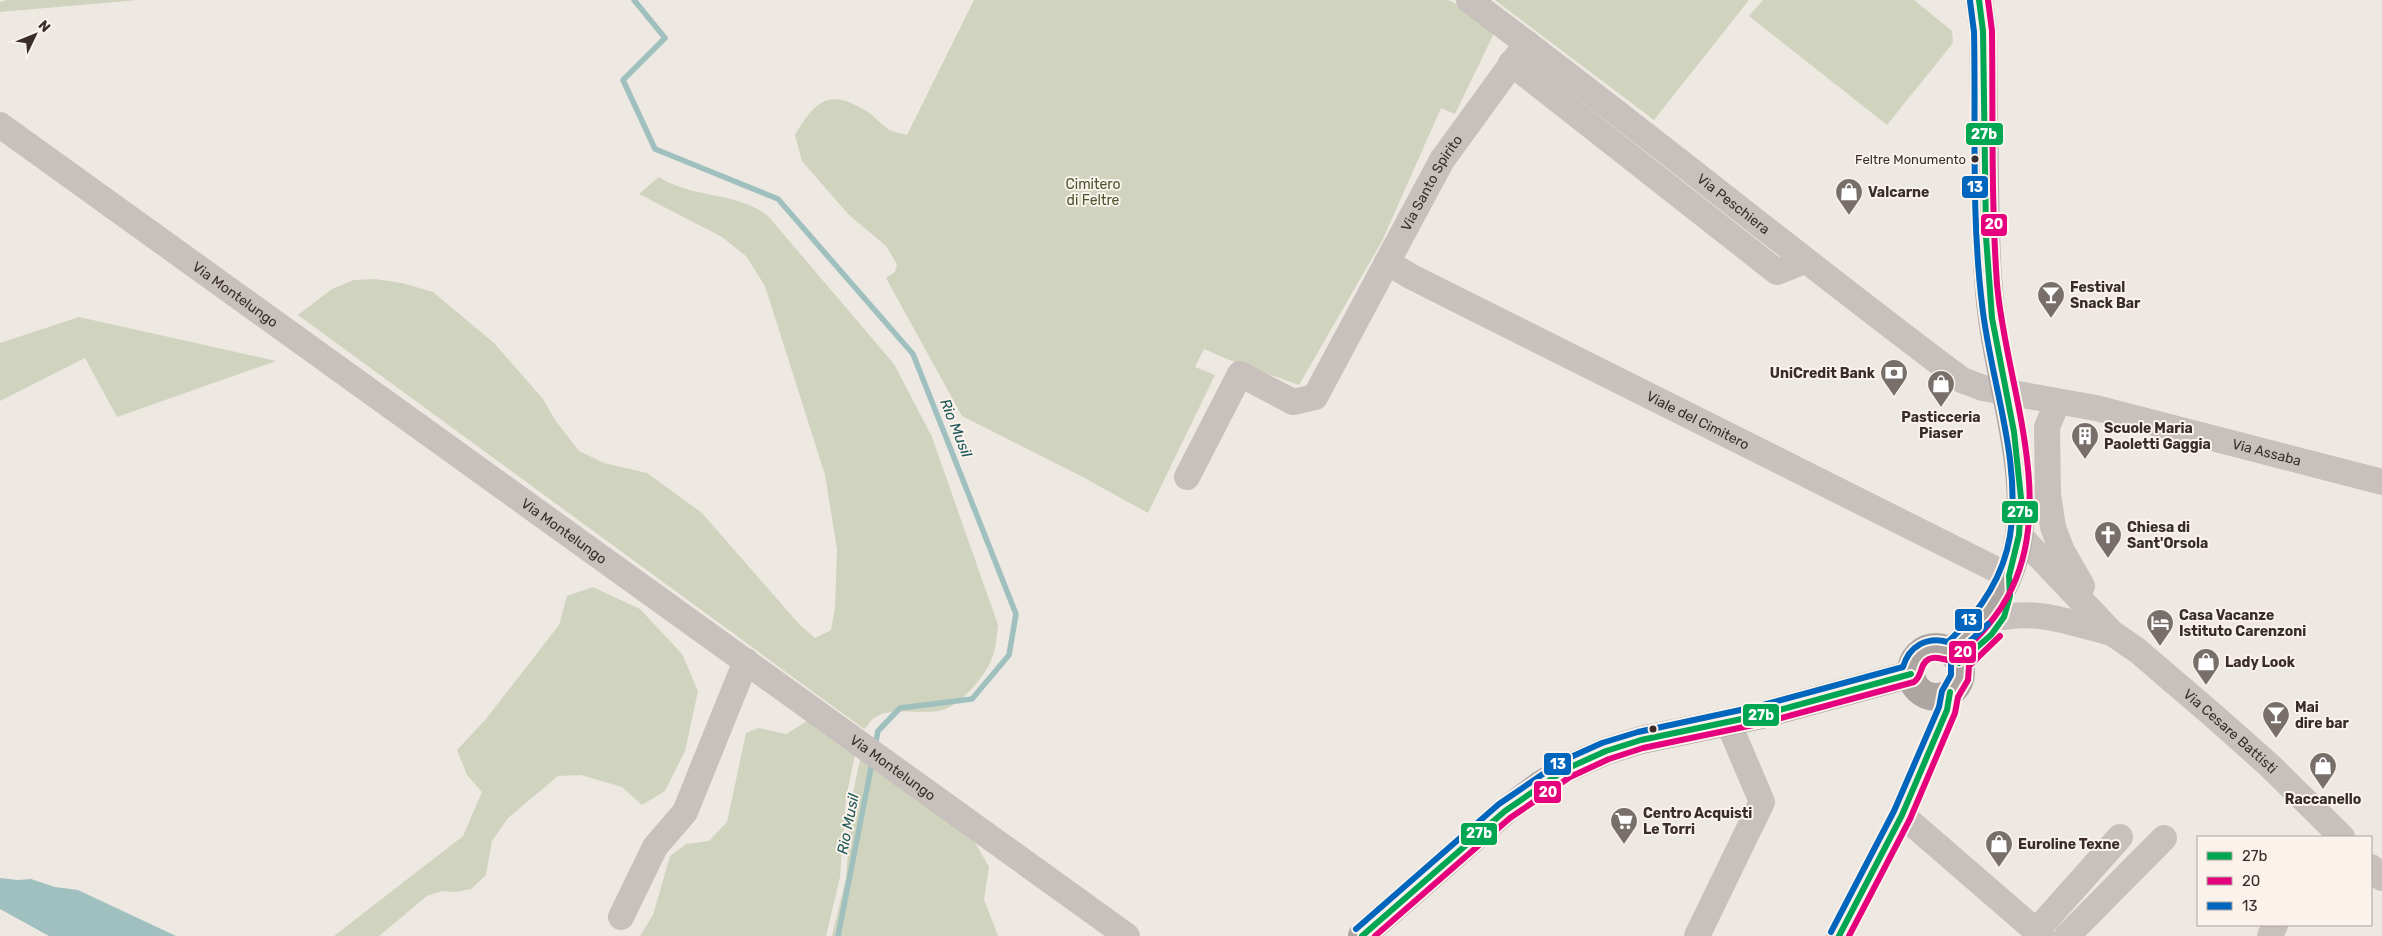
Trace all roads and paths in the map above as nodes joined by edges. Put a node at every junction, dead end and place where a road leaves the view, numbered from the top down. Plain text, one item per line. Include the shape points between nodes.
1 (1469, 0) edge
2 (1980, 0) edge
3 (1526, 43) junction
4 (1511, 63) junction
5 (0, 125) edge
6 (1805, 261) junction
7 (1387, 262) junction
8 (2005, 392) junction
9 (2060, 402) junction
10 (1187, 477) dead end
11 (2382, 482) edge
12 (2020, 535) junction
13 (2009, 576) junction
14 (2004, 616) junction
15 (2112, 632) junction
16 (1954, 657) junction
17 (746, 661) junction
18 (1911, 674) junction
19 (1950, 692) junction
20 (1728, 722) junction
21 (1902, 815) junction
22 (2329, 832) edge
23 (2120, 837) dead end
24 (2164, 838) dead end
25 (2372, 867) edge
26 (2382, 878) edge
27 (621, 917) dead end
28 (2039, 933) edge
29 (1127, 936) edge
30 (1362, 936) edge
31 (1696, 936) edge
32 (1839, 936) edge
33 (2067, 936) edge

1 - 3 street, Via Peschiera
2 - 8 main road via 1986,237 1992,318
3 - 4 street, Via Santo Spirito
3 - 6 street, Via Peschiera
4 - 6 street via 1777,272
4 - 7 street, Via Santo Spirito via 1442,160
5 - 17 street, Via Montelungo
6 - 8 street, Via Peschiera via 1962,380
7 - 10 street, Via Santo Spirito via 1315,397 1293,402 1240,374
7 - 13 street, Viale del Cimitero via 1418,281
8 - 9 street, Via Assaba
8 - 12 main road via 2014,432 2021,498
9 - 11 street, Via Assaba via 2096,408
9 - 15 street, Via Cesare Battisti via 2047,427 2048,495 2053,527 2072,569
12 - 13 main road
12 - 15 street, Via Cesare Battisti
13 - 14 main road via 2010,596
13 - 16 main road via 1993,608
14 - 15 street, Via Cesare Battisti via 2042,616
14 - 16 main road via 1991,635
15 - 22 street, Via Cesare Battisti via 2269,765
16 - 18 main road via 1935,648 1920,653
16 - 19 main road via 1960,669 1958,682
17 - 27 street via 686,812 655,847
17 - 29 street, Via Montelungo
18 - 19 main road via 1922,693 1936,697
18 - 20 main road
19 - 21 street via 1947,710
20 - 30 main road via 1641,740 1566,769 1505,811
20 - 31 street via 1762,802
21 - 28 street
21 - 32 street
23 - 28 street
24 - 33 street
25 - 26 street

